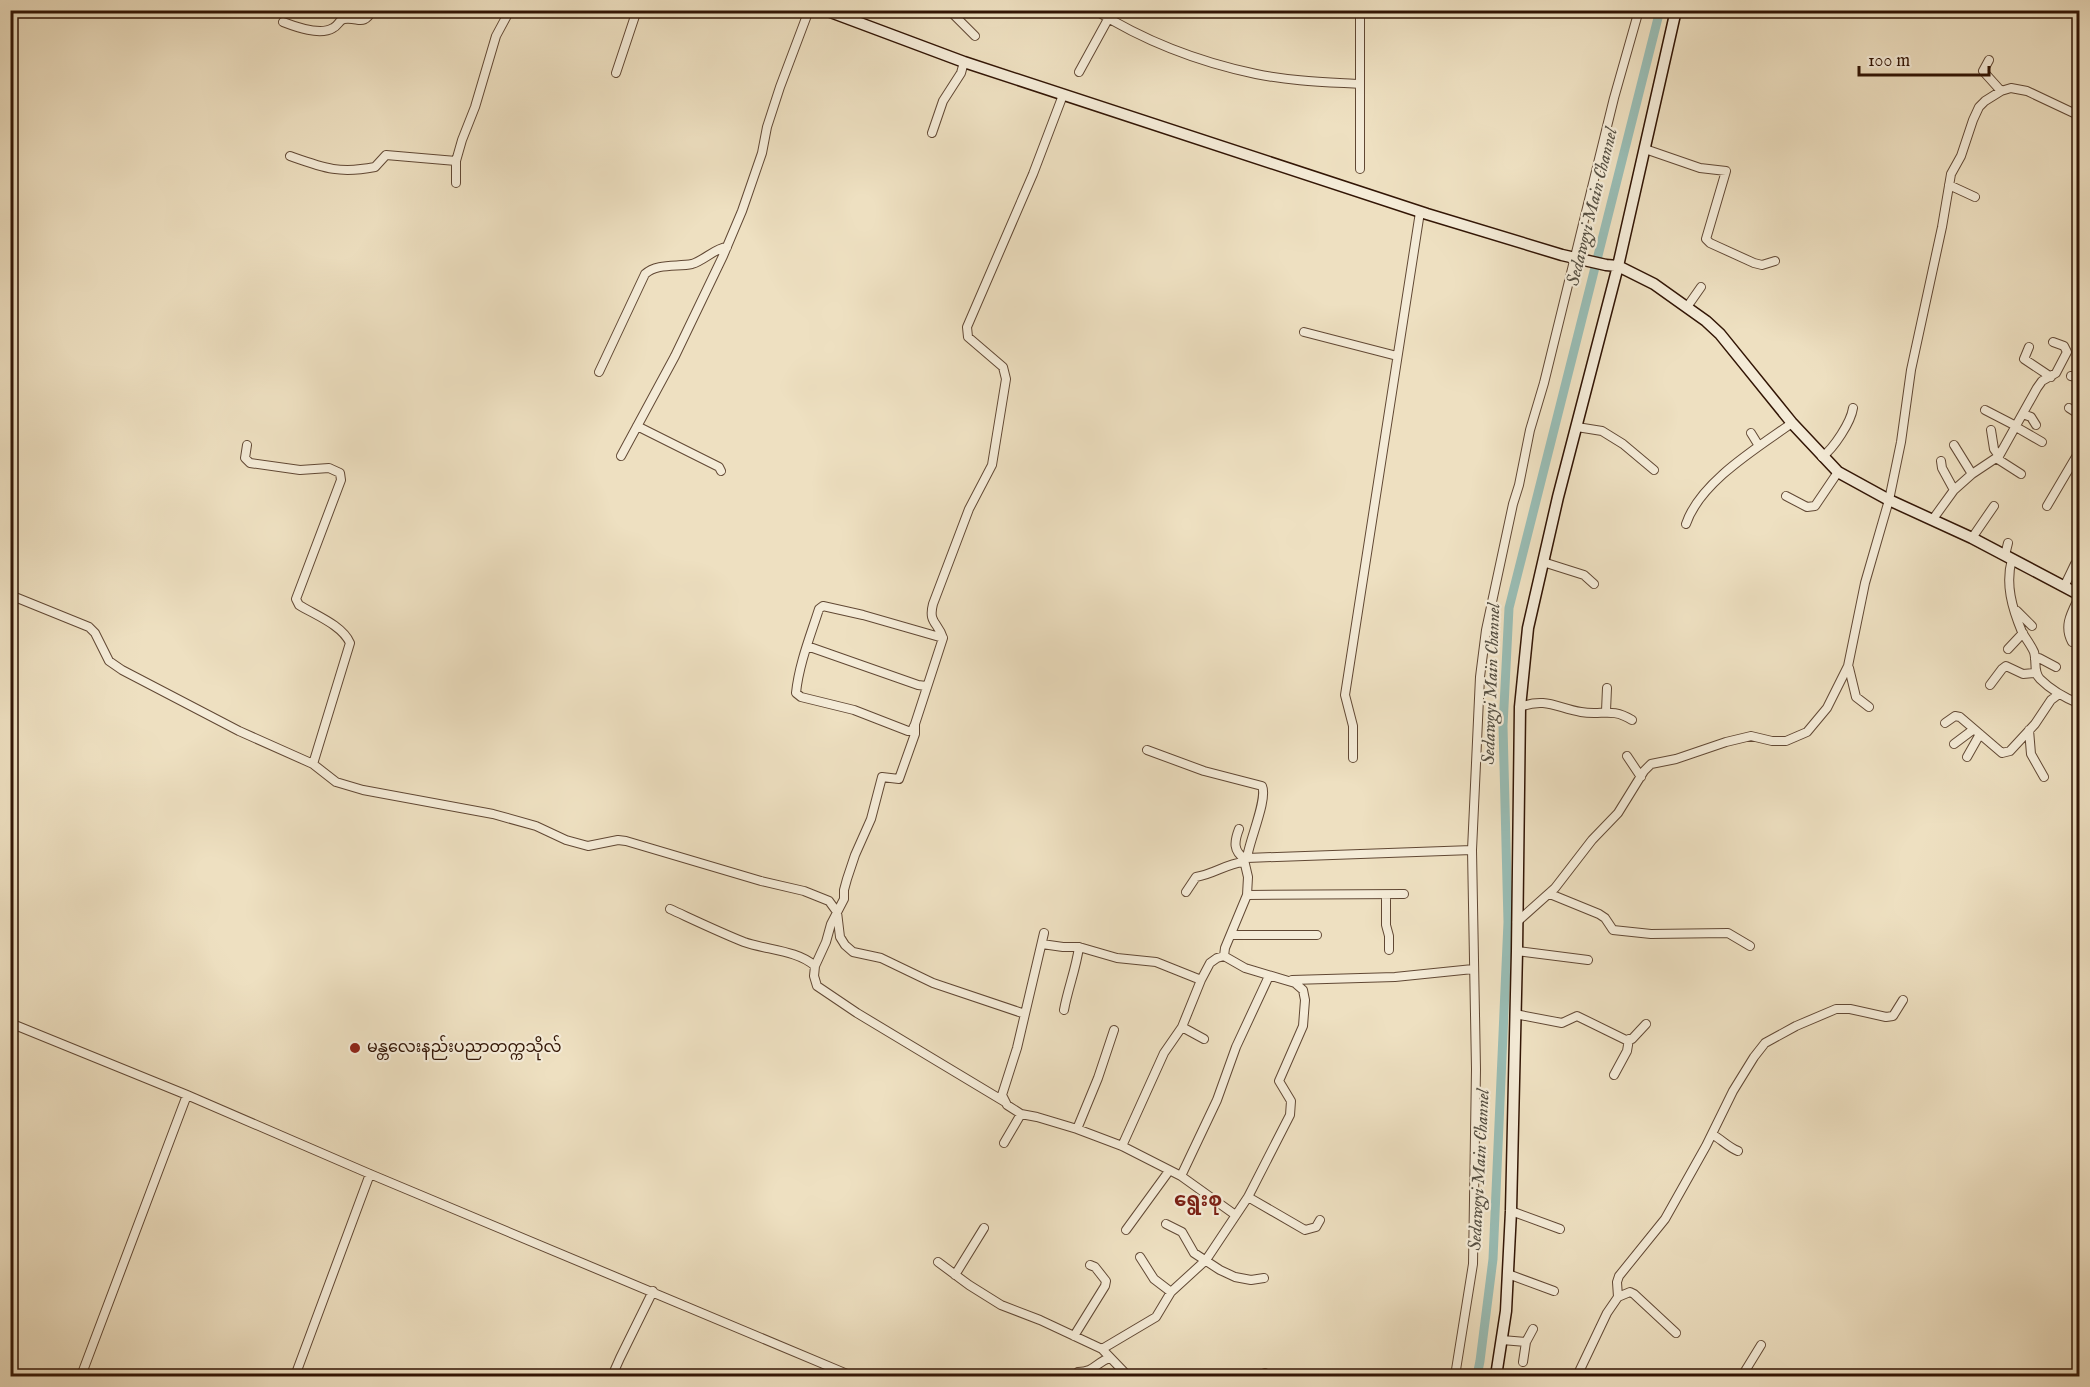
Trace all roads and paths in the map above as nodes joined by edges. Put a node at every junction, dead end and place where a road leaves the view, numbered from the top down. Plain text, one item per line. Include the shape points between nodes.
1 (373, 10) edge
2 (510, 10) edge
3 (637, 10) edge
4 (809, 10) edge
5 (825, 10) edge
6 (949, 10) edge
7 (1095, 10) edge
8 (1113, 10) edge
9 (1332, 10) edge
10 (1639, 10) edge
11 (1676, 10) edge
12 (1360, 11) edge
13 (283, 22) dead end
14 (975, 36) dead end
15 (1989, 60) dead end
16 (964, 62) junction
17 (1079, 72) dead end
18 (616, 73) dead end
19 (1360, 84) junction
20 (2001, 91) junction
21 (1063, 95) junction
22 (2079, 116) edge
23 (932, 133) dead end
24 (1645, 149) junction
25 (290, 156) dead end
26 (456, 161) junction
27 (1360, 169) dead end
28 (456, 183) dead end
29 (1949, 185) junction
30 (1975, 197) dead end
31 (1420, 212) junction
32 (727, 247) junction
33 (1578, 258) junction
34 (1775, 261) dead end
35 (1618, 266) junction
36 (1701, 287) dead end
37 (1687, 307) junction
38 (1304, 332) dead end
39 (2053, 342) dead end
40 (2030, 347) dead end
41 (1397, 356) junction
42 (599, 372) dead end
43 (2051, 377) junction
44 (1853, 408) dead end
45 (2069, 408) dead end
46 (1985, 410) dead end
47 (2023, 414) junction
48 (2079, 415) edge
49 (1792, 423) junction
50 (2036, 425) dead end
51 (637, 426) junction
52 (2016, 426) junction
53 (1577, 427) junction
54 (1990, 430) dead end
55 (1751, 433) dead end
56 (2042, 442) dead end
57 (1954, 445) dead end
58 (247, 446) dead end
59 (1759, 446) junction
60 (2079, 450) edge
61 (621, 456) dead end
62 (1822, 457) junction
63 (1997, 457) junction
64 (1941, 461) dead end
65 (1654, 470) dead end
66 (721, 471) dead end
67 (1838, 472) junction
68 (1972, 474) junction
69 (2021, 474) dead end
70 (1954, 490) junction
71 (1786, 496) dead end
72 (1889, 500) junction
73 (1994, 506) dead end
74 (2048, 506) dead end
75 (1933, 519) junction
76 (1686, 524) dead end
77 (1972, 538) junction
78 (2008, 543) dead end
79 (2008, 557) junction
80 (1544, 562) junction
81 (2075, 564) dead end
82 (1594, 584) dead end
83 (2075, 590) edge
84 (10, 595) edge
85 (2015, 611) junction
86 (2032, 626) dead end
87 (2023, 633) junction
88 (943, 638) junction
89 (2072, 642) dead end
90 (807, 646) junction
91 (2008, 650) dead end
92 (2035, 659) junction
93 (1848, 666) junction
94 (2056, 667) dead end
95 (2036, 673) junction
96 (1990, 685) dead end
97 (926, 686) junction
98 (1607, 688) dead end
99 (2059, 694) junction
100 (2079, 704) edge
101 (1520, 707) junction
102 (1869, 707) dead end
103 (1606, 711) junction
104 (1632, 720) dead end
105 (1946, 723) dead end
106 (915, 724) junction
107 (2029, 730) junction
108 (1977, 732) junction
109 (1954, 744) dead end
110 (1147, 750) dead end
111 (1627, 756) dead end
112 (1967, 757) dead end
113 (1353, 758) dead end
114 (313, 764) junction
115 (1641, 777) junction
116 (2044, 777) dead end
117 (1239, 829) dead end
118 (1472, 850) junction
119 (1245, 860) junction
120 (1186, 892) dead end
121 (1404, 894) dead end
122 (1550, 894) junction
123 (1247, 895) junction
124 (1386, 895) junction
125 (670, 909) dead end
126 (837, 912) junction
127 (1517, 922) junction
128 (1044, 933) dead end
129 (1232, 935) junction
130 (1317, 935) dead end
131 (1042, 944) junction
132 (1750, 946) dead end
133 (1079, 947) junction
134 (1389, 951) dead end
135 (1517, 951) junction
136 (1224, 956) junction
137 (1588, 960) dead end
138 (815, 966) junction
139 (1473, 969) junction
140 (1269, 976) junction
141 (1201, 980) junction
142 (1287, 980) junction
143 (1903, 1000) dead end
144 (1064, 1010) dead end
145 (1025, 1014) junction
146 (1515, 1014) junction
147 (10, 1023) edge
148 (1647, 1024) dead end
149 (1182, 1027) junction
150 (1114, 1030) dead end
151 (1204, 1039) dead end
152 (1629, 1040) junction
153 (1614, 1075) dead end
154 (188, 1095) junction
155 (1005, 1102) junction
156 (1021, 1114) junction
157 (1077, 1128) junction
158 (1712, 1134) junction
159 (1004, 1143) dead end
160 (1122, 1146) junction
161 (1738, 1151) dead end
162 (1169, 1171) junction
163 (370, 1174) junction
164 (1181, 1176) junction
165 (1248, 1197) junction
166 (1511, 1211) junction
167 (1234, 1214) junction
168 (1320, 1220) dead end
169 (1166, 1224) dead end
170 (984, 1228) dead end
171 (1560, 1229) dead end
172 (1126, 1230) dead end
173 (1140, 1257) dead end
174 (1206, 1260) junction
175 (938, 1262) dead end
176 (1090, 1265) dead end
177 (1508, 1274) junction
178 (955, 1275) junction
179 (1264, 1278) dead end
180 (1554, 1291) dead end
181 (653, 1292) junction
182 (1171, 1292) junction
183 (1618, 1297) junction
184 (1533, 1329) dead end
185 (1676, 1334) dead end
186 (1074, 1336) junction
187 (1502, 1340) junction
188 (1526, 1342) junction
189 (1761, 1345) dead end
190 (1102, 1349) junction
191 (1109, 1358) junction
192 (1523, 1362) dead end
193 (1078, 1372) dead end
194 (1745, 1375) edge
195 (81, 1377) edge
196 (295, 1377) edge
197 (612, 1377) edge
198 (852, 1377) edge
199 (1128, 1377) edge
200 (1455, 1377) edge
201 (1496, 1377) edge
202 (1577, 1377) edge

1 - 13 street via 368,19 345,19 333,29 305,30
2 - 26 street via 496,36
3 - 18 street
4 - 32 street
5 - 16 street
6 - 14 street
7 - 19 street via 1158,44 1207,61 1257,74
8 - 17 street
9 - 12 street
10 - 33 street via 1614,98
11 - 24 street
12 - 19 street
15 - 20 street via 1983,71
16 - 21 street
16 - 23 street via 943,101
19 - 27 street
20 - 22 street via 2027,91
20 - 29 street via 1979,107 1950,174
21 - 31 street
21 - 88 street via 967,327 968,337 1003,367 1006,380 992,465 969,509 930,613
24 - 34 street via 1700,168 1726,171 1706,239 1762,265
24 - 35 street
25 - 26 street via 348,172 375,167 386,155
26 - 28 street
29 - 30 street
29 - 72 street
31 - 33 street
31 - 41 street
32 - 42 street via 691,264 656,267 645,274
32 - 51 street
33 - 35 street
33 - 118 street via 1530,430 1486,630 1480,677
35 - 37 street
35 - 53 street
36 - 37 street
37 - 49 street via 1720,334
38 - 41 street
39 - 43 street via 2064,346 2067,352
40 - 43 street via 2024,359
41 - 113 street via 1345,695 1353,726
43 - 47 street via 2042,381
44 - 62 street via 1852,416
45 - 48 street
46 - 52 street
47 - 50 street
47 - 52 street
49 - 59 street
49 - 62 street
51 - 61 street
51 - 66 street
52 - 56 street
52 - 63 street
53 - 65 street via 1602,431
53 - 80 street
54 - 63 street
55 - 59 street
57 - 68 street
58 - 114 street via 245,458 250,463 300,470 329,468 340,473 341,480 296,599 298,605 339,629 350,643
59 - 76 street via 1714,483
60 - 74 street
62 - 67 street
63 - 68 street
63 - 69 street
64 - 70 street
67 - 71 street via 1815,506 1807,507
67 - 72 street
68 - 70 street
70 - 75 street
72 - 75 street
72 - 93 street via 1865,583
73 - 77 street
75 - 77 street
77 - 79 street
78 - 79 street
79 - 83 street
79 - 85 street via 2008,587
80 - 82 street via 1584,575
80 - 101 street via 1528,628
81 - 83 street
83 - 89 street via 2067,629
84 - 114 street via 89,627 109,661 122,670 239,731
85 - 86 street
85 - 87 street
87 - 91 street
87 - 92 street
88 - 90 street via 823,606
88 - 97 street
90 - 97 street
90 - 106 street via 798,673 798,695 854,710 908,731
92 - 94 street
92 - 95 street
93 - 102 street via 1856,697
93 - 115 street via 1827,708 1798,737 1786,741 1738,738 1652,764
95 - 96 street via 2023,674 2006,666
95 - 99 street
97 - 106 street
98 - 103 street
99 - 100 street
99 - 107 street
101 - 103 street via 1530,703 1593,714
101 - 127 street
103 - 104 street
105 - 108 street via 1954,716 1960,717
106 - 126 street via 899,779 882,777
107 - 108 street via 2006,753
107 - 116 street via 2031,754
108 - 109 street
108 - 112 street
110 - 119 street via 1204,771 1262,786 1265,794
111 - 115 street
114 - 126 street via 336,782 504,817 588,846 618,840 654,848 804,891 830,901
115 - 122 street via 1618,813
117 - 119 street via 1235,848
118 - 119 street
118 - 139 street
119 - 120 street via 1197,877
119 - 123 street
121 - 124 street
122 - 127 street
122 - 132 street via 1599,914 1613,930 1651,934 1728,933
123 - 124 street
123 - 129 street
124 - 134 street
125 - 138 street via 745,942
126 - 138 street
126 - 145 street via 840,937 854,952 881,958 933,983
127 - 135 street
128 - 131 street
129 - 130 street
129 - 136 street
131 - 133 street
131 - 145 street
133 - 141 street via 1117,958 1156,963
133 - 144 street
135 - 137 street
135 - 146 street
136 - 140 street
136 - 141 street via 1210,963
138 - 155 street via 817,986
139 - 142 street via 1395,977
139 - 200 street via 1473,1264
140 - 142 street
140 - 164 street
141 - 149 street
142 - 165 street via 1300,986 1305,1000 1303,1026 1279,1081 1291,1101 1290,1115
143 - 158 street via 1893,1016 1841,1008 1772,1038 1745,1070
145 - 155 street via 1002,1095
146 - 152 street via 1562,1023 1577,1016
146 - 166 street
147 - 154 street
148 - 152 street
149 - 151 street
149 - 160 street via 1164,1053
150 - 157 street
152 - 153 street
154 - 163 street
154 - 195 street
155 - 156 street
156 - 157 street
156 - 159 street
157 - 160 street
158 - 161 street
158 - 183 street via 1665,1219 1619,1276
160 - 162 street
162 - 164 street
162 - 172 street
163 - 181 street
163 - 196 street
164 - 167 street
165 - 167 street
165 - 168 street via 1305,1230 1316,1227
166 - 171 street
166 - 177 street
167 - 174 street
169 - 174 street via 1182,1232 1194,1253
170 - 178 street
173 - 182 street via 1154,1279
174 - 179 street via 1234,1277
174 - 182 street
175 - 178 street
176 - 186 street via 1104,1277 1105,1286
177 - 180 street
177 - 187 street
178 - 186 street via 1000,1305
181 - 197 street
181 - 198 street
182 - 190 street via 1156,1317
183 - 185 street via 1634,1294
183 - 202 street
184 - 188 street
186 - 190 street
187 - 188 street
187 - 201 street
188 - 192 street
189 - 194 street
190 - 191 street
191 - 193 street via 1088,1372
191 - 199 street

